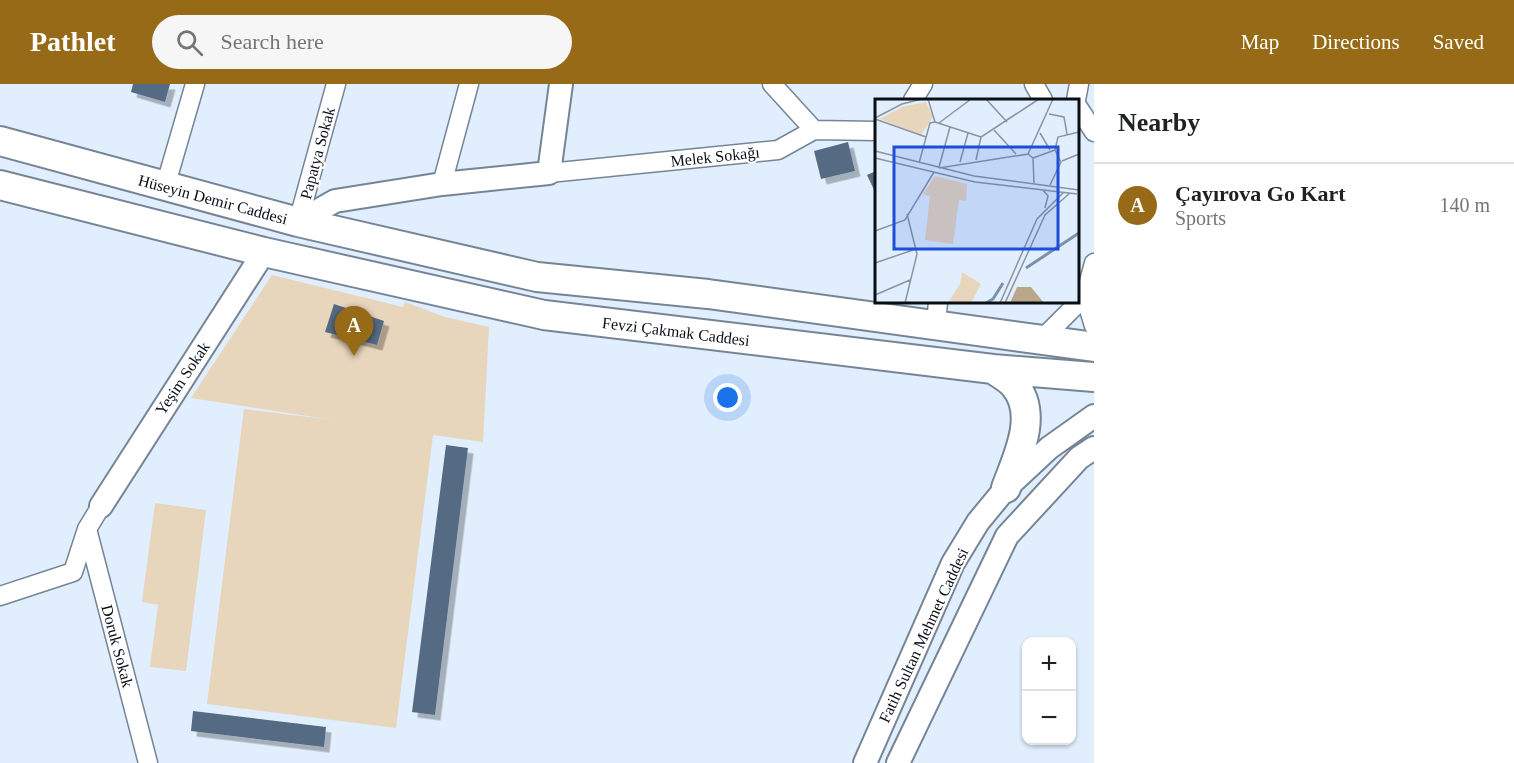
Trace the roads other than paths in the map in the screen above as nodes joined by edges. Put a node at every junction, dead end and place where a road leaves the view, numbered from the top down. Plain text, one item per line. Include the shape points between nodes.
1 (195, 84) edge
2 (336, 84) edge
3 (469, 84) edge
4 (561, 84) edge
5 (772, 84) edge
6 (923, 84) edge
7 (1034, 84) edge
8 (1079, 84) edge
9 (914, 99) edge
10 (1042, 99) edge
11 (1076, 99) edge
12 (1079, 110) edge
13 (814, 130) junction
14 (875, 131) edge
15 (1094, 132) edge
16 (0, 141) edge
17 (549, 173) junction
18 (442, 184) junction
19 (0, 185) edge
20 (165, 187) junction
21 (298, 222) junction
22 (264, 252) junction
23 (1094, 263) edge
24 (1085, 296) junction
25 (1079, 302) edge
26 (1078, 303) edge
27 (937, 313) edge
28 (1094, 326) edge
29 (1042, 339) junction
30 (1094, 347) edge
31 (993, 369) junction
32 (1094, 377) edge
33 (1094, 416) edge
34 (1094, 448) edge
35 (1006, 488) junction
36 (101, 506) joint
37 (87, 529) junction
38 (0, 596) edge
39 (148, 763) edge
40 (865, 763) edge
41 (898, 763) edge

1 - 20 street
2 - 21 street, Papatya Sokak
3 - 18 street
4 - 17 street
5 - 13 street
6 - 9 street
7 - 10 street
8 - 11 street
12 - 15 street
13 - 14 street, Melek Sokağı
13 - 17 street, Melek Sokağı via 778,150
16 - 20 main road, Hüseyin Demir Caddesi
17 - 18 street, Hüseyin Demir Caddesi
18 - 21 street, Hüseyin Demir Caddesi via 335,201
19 - 22 main road
20 - 21 main road, Hüseyin Demir Caddesi
21 - 27 main road via 537,277
22 - 31 main road, Fevzi Çakmak Caddesi via 544,315
22 - 36 street, Yeşim Sokak
23 - 24 street
24 - 25 street
24 - 28 street
26 - 29 street
27 - 29 main road
29 - 30 main road
31 - 32 main road, Fevzi Çakmak Caddesi
31 - 35 main road via 1016,386 1026,412 1023,438
33 - 35 street, Fatih Sultan Mehmet Caddesi via 1049,447
34 - 41 street, Fatih Sultan Mehmet Caddesi via 1079,458 1007,536
35 - 40 street, Fatih Sultan Mehmet Caddesi via 953,562
36 - 37 street
37 - 38 street via 73,572
37 - 39 street, Doruk Sokak

